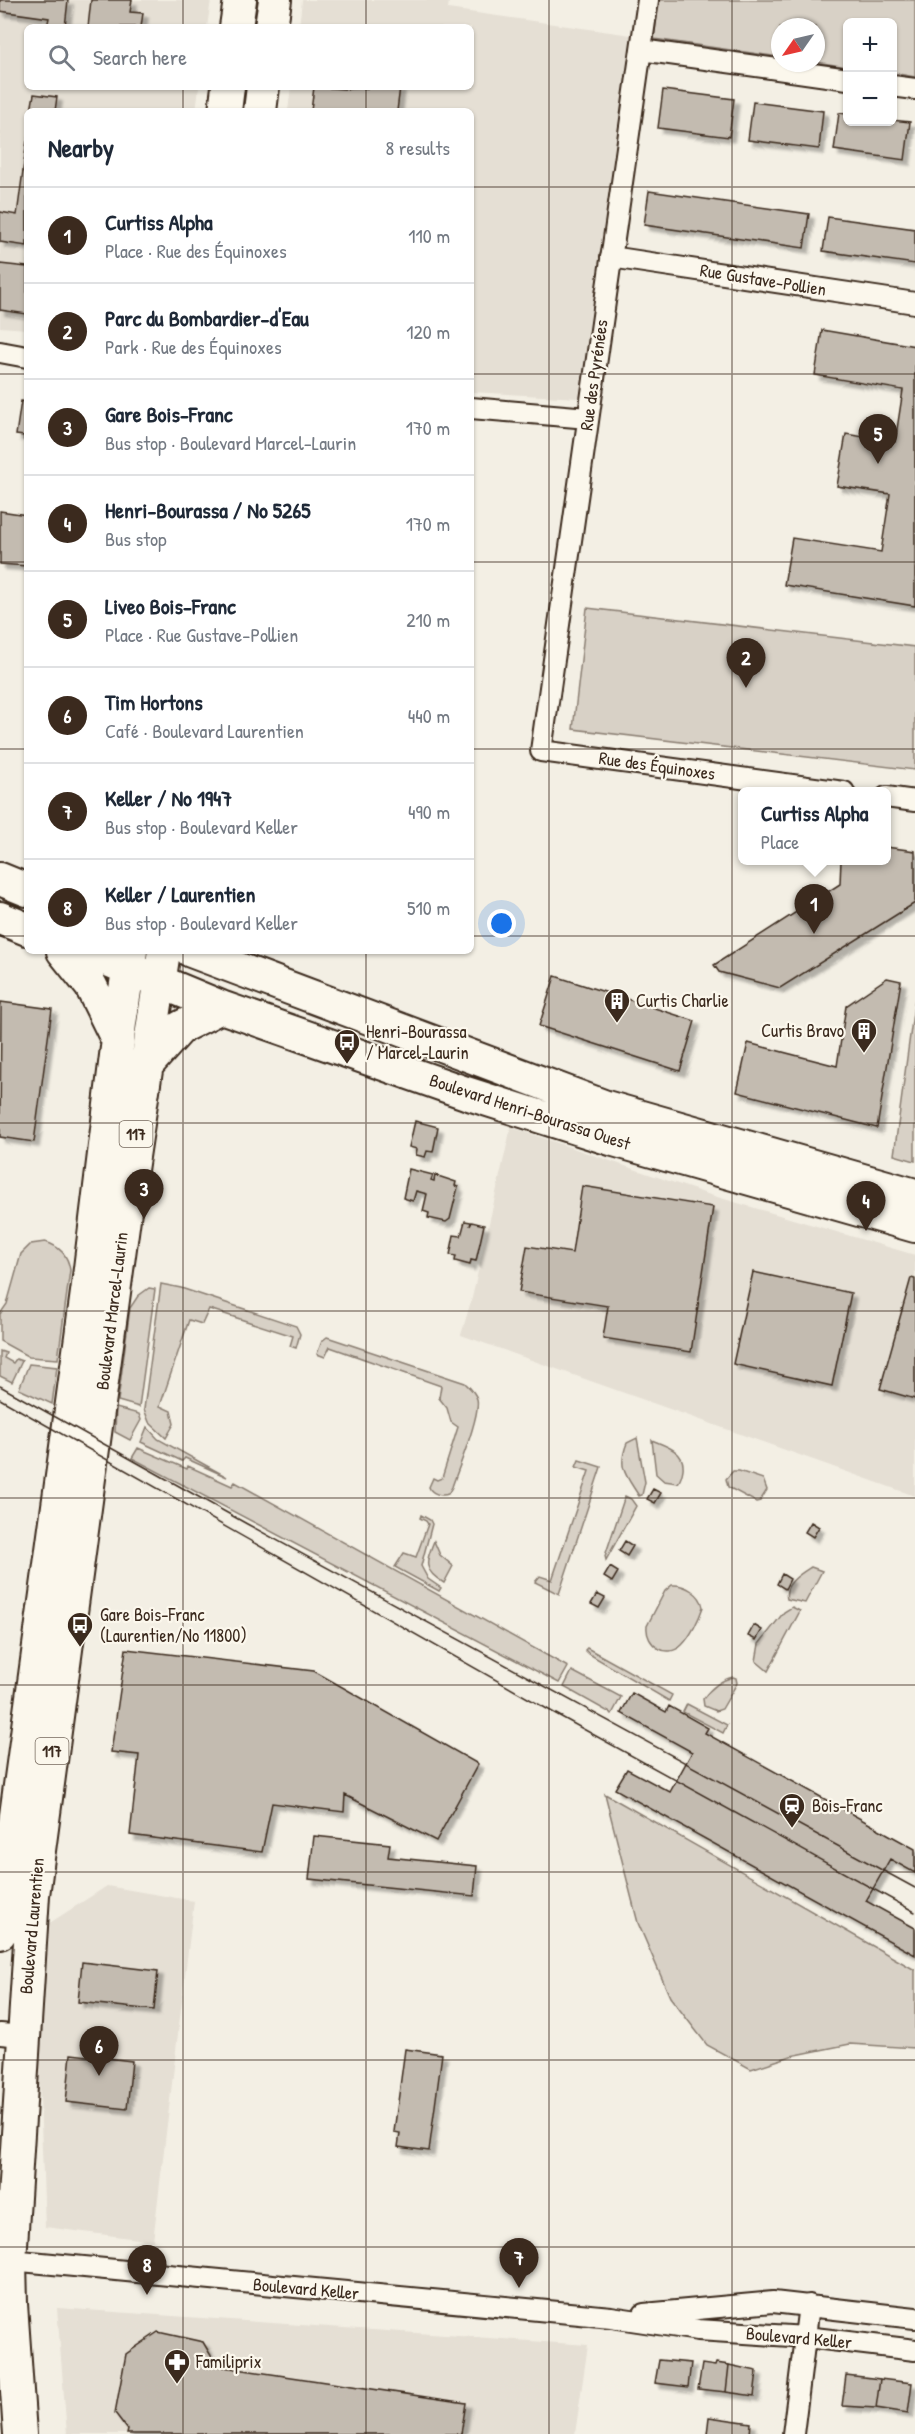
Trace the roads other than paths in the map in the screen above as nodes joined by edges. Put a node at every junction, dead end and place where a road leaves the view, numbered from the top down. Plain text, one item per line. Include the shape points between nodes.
1 (240, 0) edge
2 (275, 0) edge
3 (648, 0) edge
4 (236, 24) edge
5 (271, 24) edge
6 (641, 50) junction
7 (843, 78) edge
8 (897, 87) edge
9 (915, 89) edge
10 (228, 90) edge
11 (263, 90) edge
12 (225, 108) edge
13 (260, 108) edge
14 (611, 257) junction
15 (915, 303) edge
16 (0, 352) edge
17 (24, 356) edge
18 (474, 408) edge
19 (588, 418) junction
20 (541, 751) joint
21 (807, 787) edge
22 (891, 798) edge
23 (915, 801) edge
24 (0, 879) edge
25 (24, 889) edge
26 (0, 918) edge
27 (24, 927) edge
28 (65, 954) edge
29 (101, 954) edge
30 (164, 954) edge
31 (204, 954) edge
32 (130, 960) edge
33 (240, 962) edge
34 (159, 981) junction
35 (221, 1007) junction
36 (118, 1041) junction
37 (146, 1066) junction
38 (915, 1194) edge
39 (915, 1226) edge
40 (84, 1417) junction
41 (0, 1933) edge
42 (12, 2035) edge
43 (5, 2260) edge
44 (809, 2305) junction
45 (611, 2317) junction
46 (915, 2318) edge
47 (806, 2337) junction
48 (915, 2350) edge
49 (20, 2434) edge
50 (794, 2434) edge

1 - 4 main road
2 - 5 main road
3 - 6 street, Rue des Pyrénées
6 - 7 street
6 - 14 street, Rue des Pyrénées
8 - 9 street
10 - 12 main road
11 - 13 main road
14 - 15 street, Rue Gustave-Pollien
14 - 19 street, Rue des Pyrénées
16 - 17 street
18 - 19 street
19 - 20 street, Rue des Pyrénées
20 - 21 street, Rue des Équinoxes
22 - 23 street
24 - 25 main road
26 - 27 main road
28 - 36 main road via 91,986
29 - 32 main road, Boulevard Henri-Bourassa Ouest
30 - 34 main road, Boulevard Marcel-Laurin / 117
31 - 33 main road, Boulevard Henri-Bourassa Ouest
32 - 34 main road, Boulevard Henri-Bourassa Ouest
32 - 36 main road, Boulevard Marcel-Laurin / 117
33 - 38 main road, Boulevard Henri-Bourassa Ouest via 336,1007 606,1107
34 - 35 main road, Boulevard Henri-Bourassa Ouest
34 - 37 main road, Boulevard Marcel-Laurin / 117
35 - 37 main road via 181,1027
35 - 39 main road, Boulevard Henri-Bourassa Ouest via 560,1123
36 - 40 main road, Boulevard Marcel-Laurin / 117
37 - 40 main road, Boulevard Marcel-Laurin / 117
40 - 41 main road, Boulevard Laurentien / 117
40 - 42 main road, Boulevard Laurentien / 117 via 33,1895
42 - 43 main road, Boulevard Laurentien / 117
43 - 45 street, Boulevard Keller
43 - 49 main road, Boulevard Laurentien / 117
44 - 45 street, Boulevard Keller via 757,2303
44 - 46 street, Boulevard Keller
44 - 47 street
45 - 47 street, Boulevard Keller via 698,2330
47 - 48 street, Boulevard Keller
47 - 50 street

